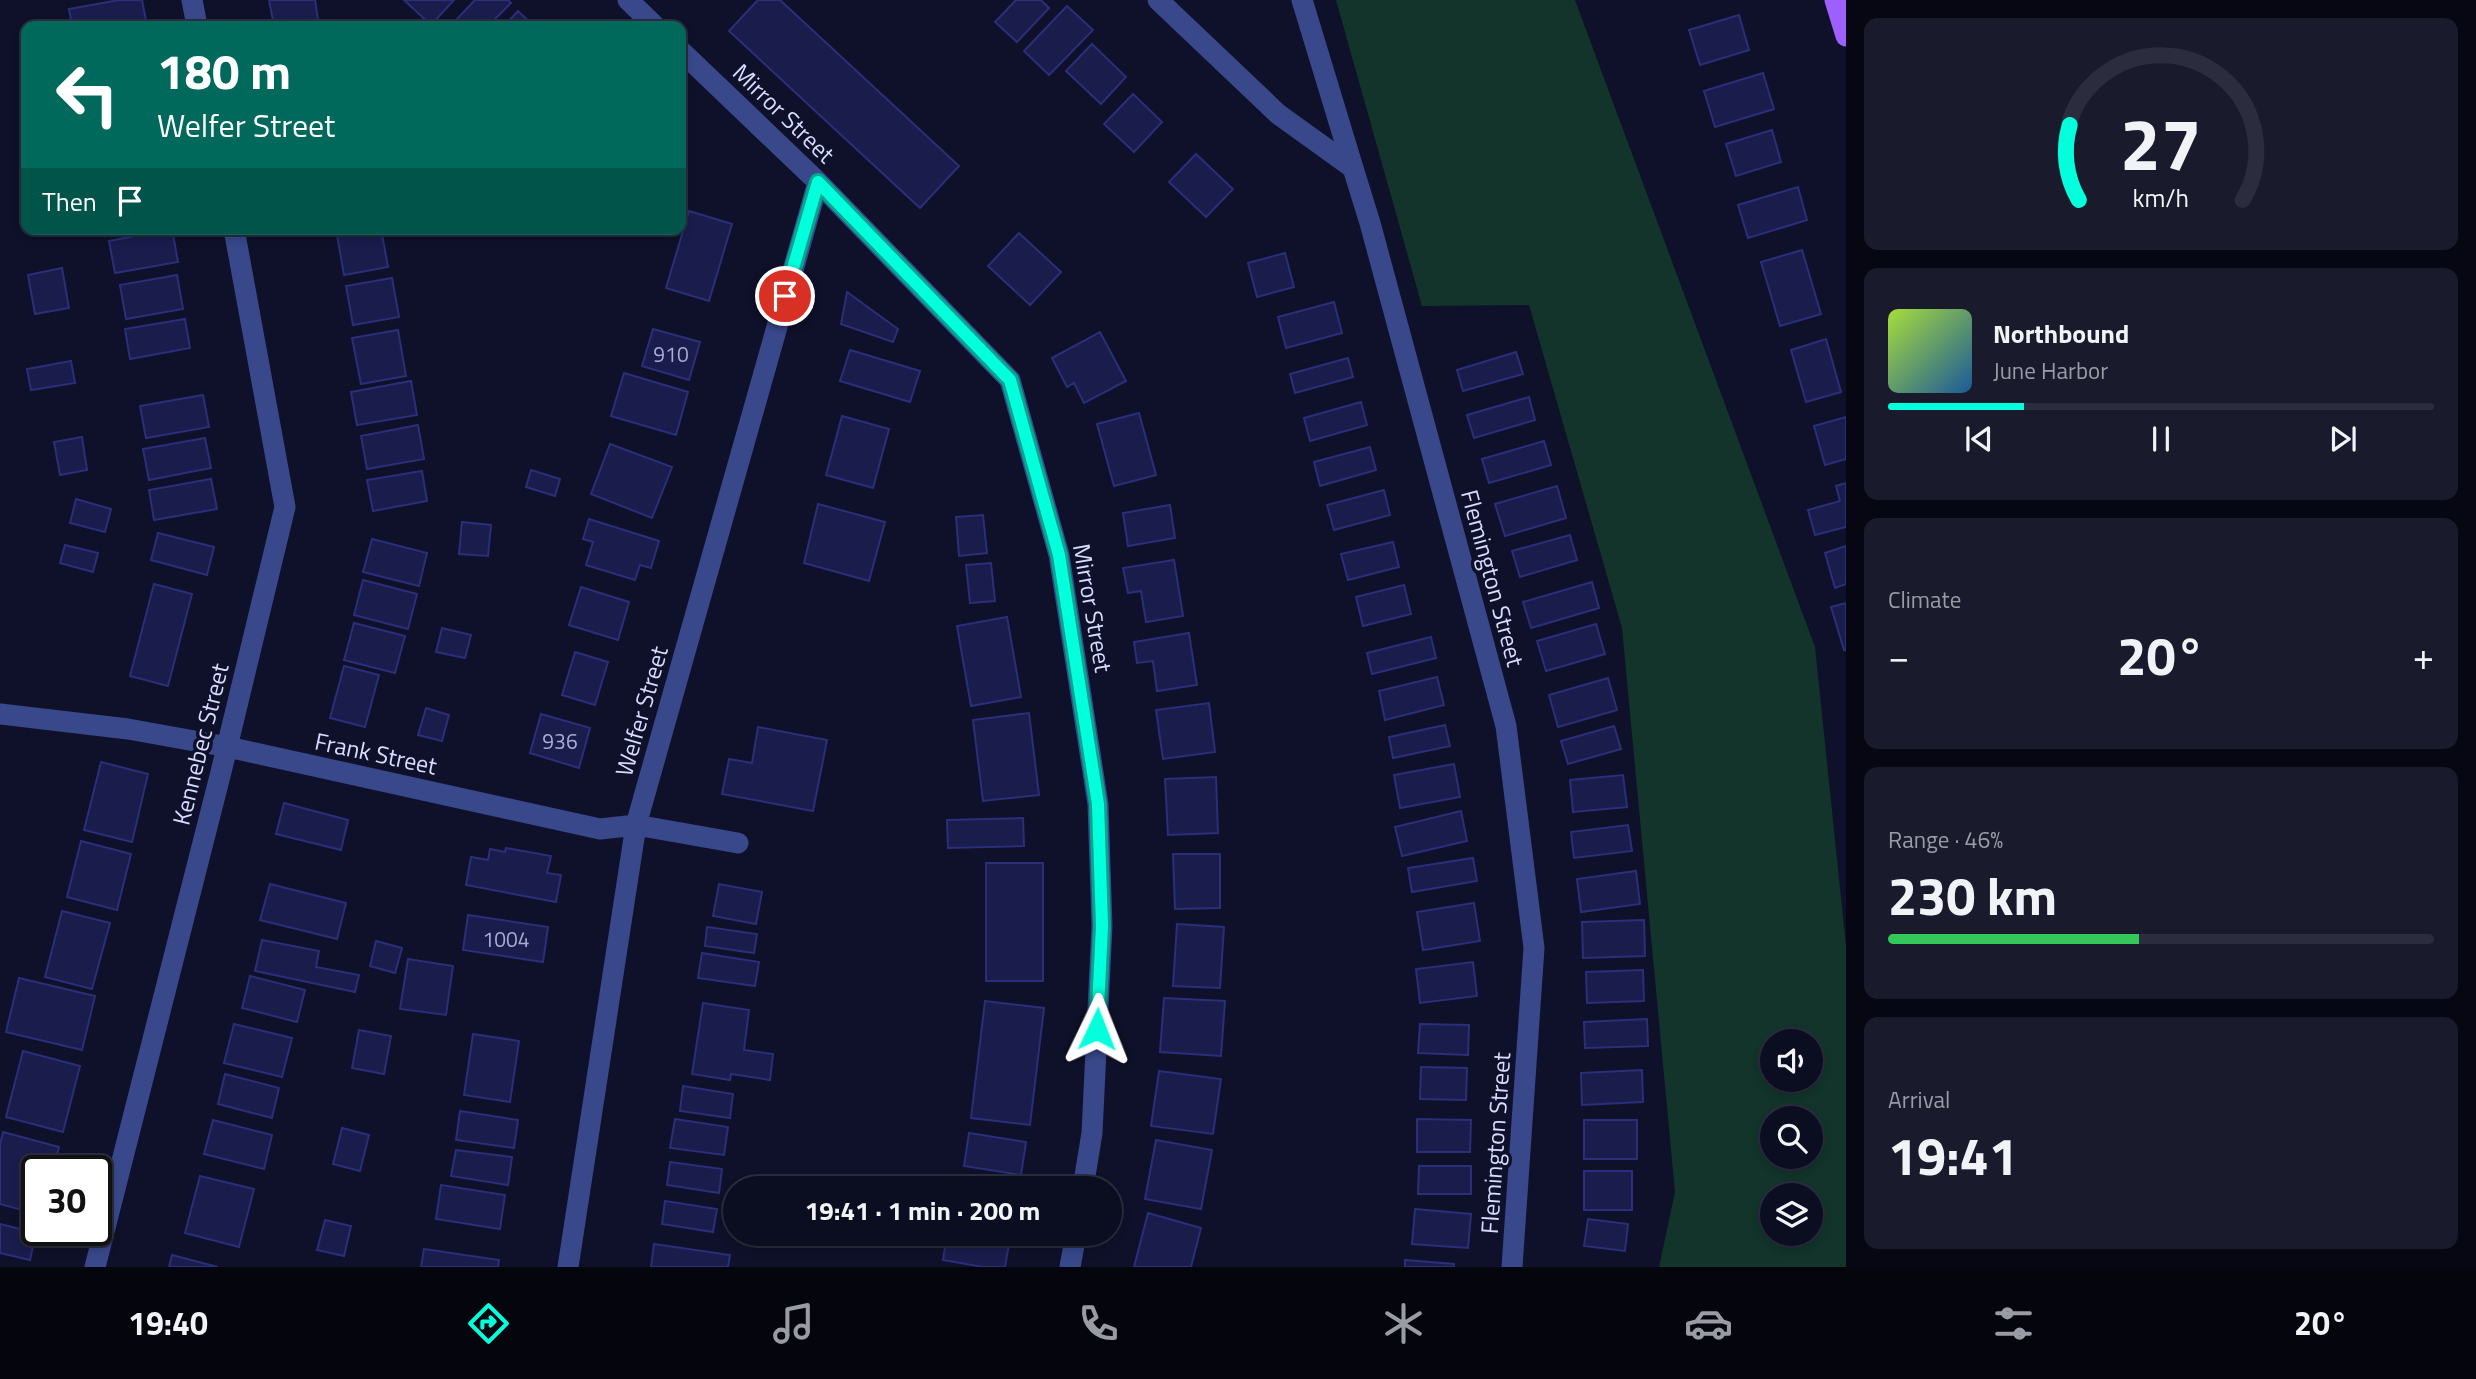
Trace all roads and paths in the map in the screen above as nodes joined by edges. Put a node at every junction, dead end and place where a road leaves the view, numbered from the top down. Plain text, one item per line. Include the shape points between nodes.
1 (192, 0) edge
2 (628, 0) edge
3 (1158, 0) edge
4 (1302, 0) edge
5 (1835, 0) edge
6 (196, 21) edge
7 (650, 21) edge
8 (1846, 36) edge
9 (686, 56) edge
10 (1353, 168) junction
11 (818, 182) junction
12 (235, 235) edge
13 (0, 714) edge
14 (228, 747) junction
15 (636, 825) junction
16 (738, 843) dead end
17 (1085, 1176) edge
18 (1074, 1246) edge
19 (95, 1267) edge
20 (568, 1267) edge
21 (1070, 1267) edge
22 (1512, 1267) edge

1 - 6 street
2 - 7 street
3 - 10 street via 1278,114
4 - 10 street, Flemington Street
5 - 8 main road
9 - 11 street, Mirror Street
10 - 22 street, Flemington Street via 1506,726 1534,947
11 - 15 street, Welfer Street
11 - 17 street, Mirror Street via 1010,380 1059,555 1098,818 1102,926 1093,1133
12 - 14 street, Kennebec Street via 285,507
13 - 14 street, Frank Street
14 - 15 street, Frank Street via 600,829
14 - 19 street, Kennebec Street
15 - 16 street, Frank Street
15 - 20 street, Welfer Street
18 - 21 street

